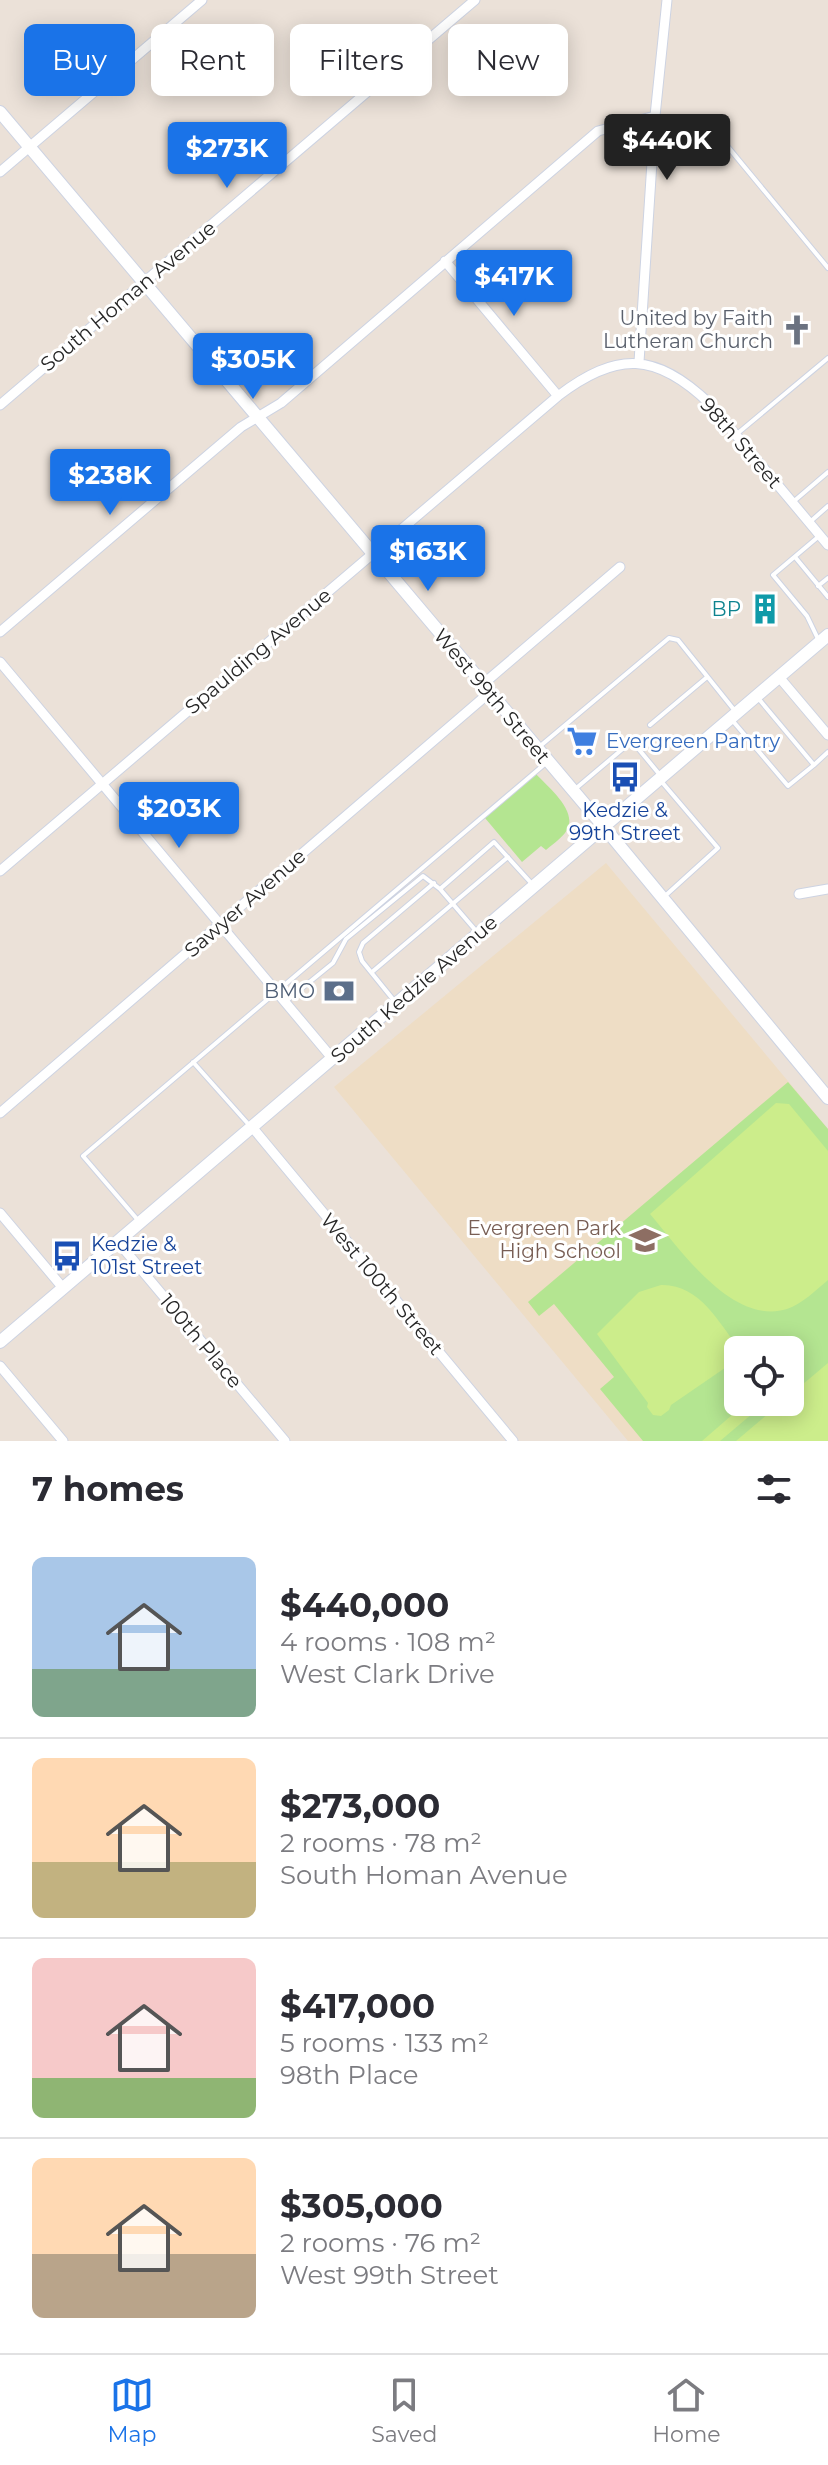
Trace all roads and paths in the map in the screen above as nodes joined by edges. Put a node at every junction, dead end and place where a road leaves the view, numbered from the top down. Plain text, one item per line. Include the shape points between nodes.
1 (202, 0) edge
2 (475, 0) edge
3 (667, 0) edge
4 (0, 112) edge
5 (655, 116) junction
6 (29, 147) junction
7 (0, 172) edge
8 (445, 261) junction
9 (828, 268) edge
10 (144, 282) junction
11 (828, 358) edge
12 (639, 362) junction
13 (558, 396) junction
14 (0, 405) edge
15 (258, 417) junction
16 (736, 435) junction
17 (828, 472) edge
18 (792, 502) junction
19 (828, 506) edge
20 (809, 522) junction
21 (820, 536) junction
22 (828, 545) edge
23 (372, 555) junction
24 (795, 557) junction
25 (620, 567) dead end
26 (828, 578) edge
27 (818, 586) junction
28 (828, 597) edge
29 (0, 632) edge
30 (824, 638) edge
31 (0, 662) edge
32 (779, 677) junction
33 (707, 678) junction
34 (486, 689) junction
35 (756, 696) junction
36 (733, 716) junction
37 (650, 725) dead end
38 (828, 735) edge
39 (537, 749) junction
40 (828, 752) edge
41 (547, 761) junction
42 (814, 765) junction
43 (661, 778) junction
44 (102, 784) junction
45 (573, 791) junction
46 (604, 827) junction
47 (508, 857) junction
48 (0, 871) edge
49 (434, 883) junction
50 (534, 886) junction
51 (440, 889) junction
52 (828, 889) edge
53 (799, 894) dead end
54 (663, 898) junction
55 (453, 904) junction
56 (220, 924) junction
57 (479, 934) junction
58 (372, 972) junction
59 (276, 992) junction
60 (285, 1002) junction
61 (397, 1004) junction
62 (332, 1058) junction
63 (193, 1062) junction
64 (828, 1098) edge
65 (0, 1113) edge
66 (252, 1127) junction
67 (0, 1213) edge
68 (140, 1223) junction
69 (4, 1225) edge
70 (118, 1242) junction
71 (63, 1288) junction
72 (0, 1342) edge
73 (0, 1366) edge
74 (63, 1441) edge
75 (285, 1441) edge
76 (513, 1441) edge

1 - 6 street
2 - 10 street, South Homan Avenue
3 - 5 street
4 - 6 street, West 99th Street
5 - 8 street via 598,131
5 - 9 lane via 701,123 719,136
5 - 12 street
6 - 7 street
6 - 10 street, West 99th Street
8 - 13 street
8 - 15 street
10 - 14 street, South Homan Avenue
10 - 15 street, West 99th Street
11 - 16 lane
12 - 13 street, Spaulding Avenue via 606,368
12 - 16 street, 98th Street via 690,385
13 - 23 street, Spaulding Avenue
15 - 23 street, West 99th Street
15 - 29 street
16 - 18 street, 98th Street
17 - 18 lane
18 - 20 street, 98th Street
19 - 20 lane
20 - 21 street, 98th Street
21 - 22 street, 98th Street
21 - 24 lane
23 - 34 street, West 99th Street
23 - 44 street, Spaulding Avenue
24 - 27 lane
24 - 30 lane via 773,575
25 - 34 street, Sawyer Avenue
26 - 27 lane
27 - 28 lane
30 - 32 street, South Kedzie Avenue
31 - 44 street
32 - 35 street, South Kedzie Avenue
32 - 38 street
33 - 36 lane
33 - 37 lane
33 - 39 lane via 678,640 669,638
34 - 39 street, West 99th Street
34 - 56 street, Sawyer Avenue
35 - 36 street, South Kedzie Avenue
35 - 42 lane
36 - 42 lane via 788,786
36 - 43 street, South Kedzie Avenue
39 - 41 street, West 99th Street
40 - 42 lane
41 - 45 street, West 99th Street
41 - 59 lane
43 - 45 lane via 632,741
43 - 46 street, South Kedzie Avenue
43 - 54 lane via 718,848
44 - 48 street, Spaulding Avenue
44 - 56 street
45 - 46 street, West 99th Street
46 - 50 street, South Kedzie Avenue
46 - 54 street, West 99th Street
47 - 50 lane
47 - 51 lane via 494,842
47 - 55 lane
49 - 51 lane
49 - 58 lane via 363,943 359,952
49 - 60 lane via 423,876 346,939 333,963
50 - 57 street, South Kedzie Avenue
51 - 55 lane
52 - 53 street
54 - 64 street, West 99th Street
55 - 57 lane
55 - 58 lane
56 - 59 street
56 - 65 street, Sawyer Avenue
57 - 61 street, South Kedzie Avenue
58 - 61 lane
59 - 60 street
59 - 63 lane
60 - 62 street
61 - 62 street, South Kedzie Avenue
62 - 66 street, South Kedzie Avenue
63 - 66 lane
63 - 68 lane via 83,1156
66 - 68 street, South Kedzie Avenue
66 - 76 street, West 100th Street
67 - 69 street
68 - 70 street, South Kedzie Avenue
69 - 71 street
70 - 71 street, South Kedzie Avenue
70 - 75 street, 100th Place
71 - 72 street, South Kedzie Avenue
73 - 74 street

